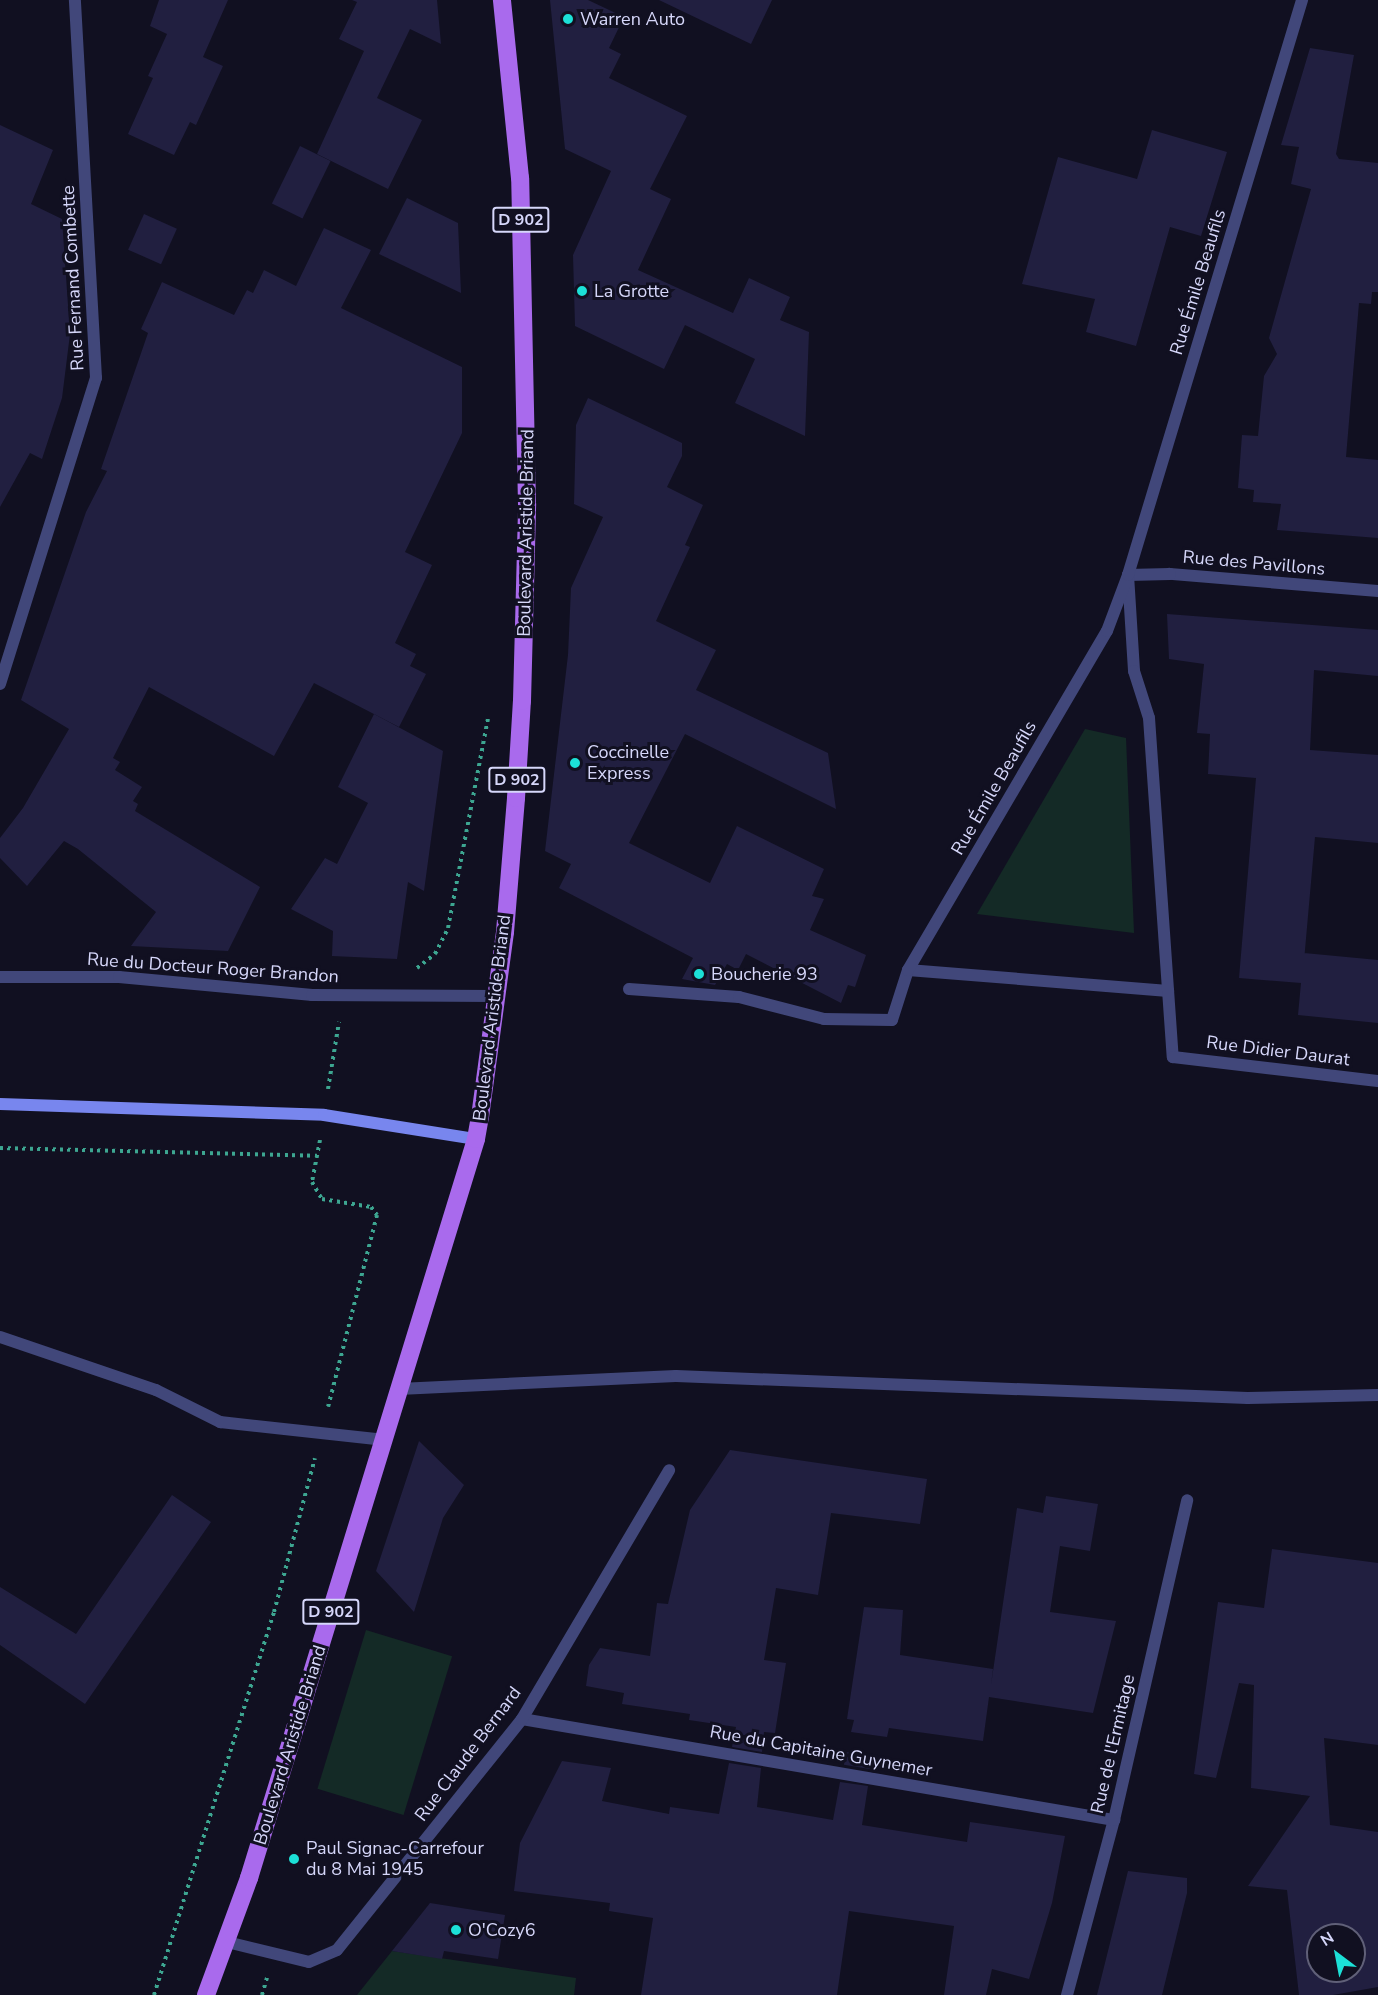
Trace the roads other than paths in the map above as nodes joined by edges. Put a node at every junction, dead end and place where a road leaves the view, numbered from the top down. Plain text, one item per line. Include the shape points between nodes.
1 (75, 0) edge
2 (502, 0) edge
3 (1302, 0) edge
4 (1128, 575) junction
5 (1378, 591) edge
6 (0, 684) edge
7 (908, 970) junction
8 (0, 977) edge
9 (629, 989) dead end
10 (1168, 991) junction
11 (496, 996) junction
12 (1173, 1058) joint
13 (1378, 1081) edge
14 (0, 1104) edge
15 (476, 1139) junction
16 (0, 1337) edge
17 (399, 1389) junction
18 (1378, 1395) edge
19 (385, 1440) junction
20 (669, 1470) dead end
21 (1187, 1500) dead end
22 (522, 1719) junction
23 (1114, 1820) junction
24 (227, 1942) junction
25 (206, 1995) edge
26 (1067, 1995) edge

1 - 6 street, Rue Fernand Combette via 96,378
2 - 11 main road, Boulevard Aristide Briand / D 902 via 520,178 528,442 522,701
3 - 4 street, Rue Émile Beaufils
4 - 5 street, Rue des Pavillons via 1170,574
4 - 7 street, Rue Émile Beaufils via 1107,631
4 - 10 street, Rue Émile Beaufils via 1134,672 1149,718
7 - 9 street, Rue Émile Beaufils via 892,1020 824,1019 739,997
7 - 10 street
8 - 11 street, Rue du Docteur Roger Brandon via 119,977 312,995
10 - 12 street, Rue Émile Beaufils
11 - 15 main road, Boulevard Aristide Briand / D 902
12 - 13 street, Rue Didier Daurat
14 - 15 street via 324,1115
15 - 17 main road, Boulevard Aristide Briand / D 902
16 - 19 street via 156,1390 220,1422
17 - 18 street via 676,1376 1248,1398
17 - 19 main road, Boulevard Aristide Briand / D 902
19 - 24 main road, Boulevard Aristide Briand / D 902
20 - 22 street, Rue Claude Bernard
21 - 23 street, Rue de l'Ermitage
22 - 23 street, Rue du Capitaine Guynemer
22 - 24 street, Rue Claude Bernard via 337,1950 309,1962
23 - 26 street, Rue de l'Ermitage
24 - 25 main road, Boulevard Aristide Briand / D 902

